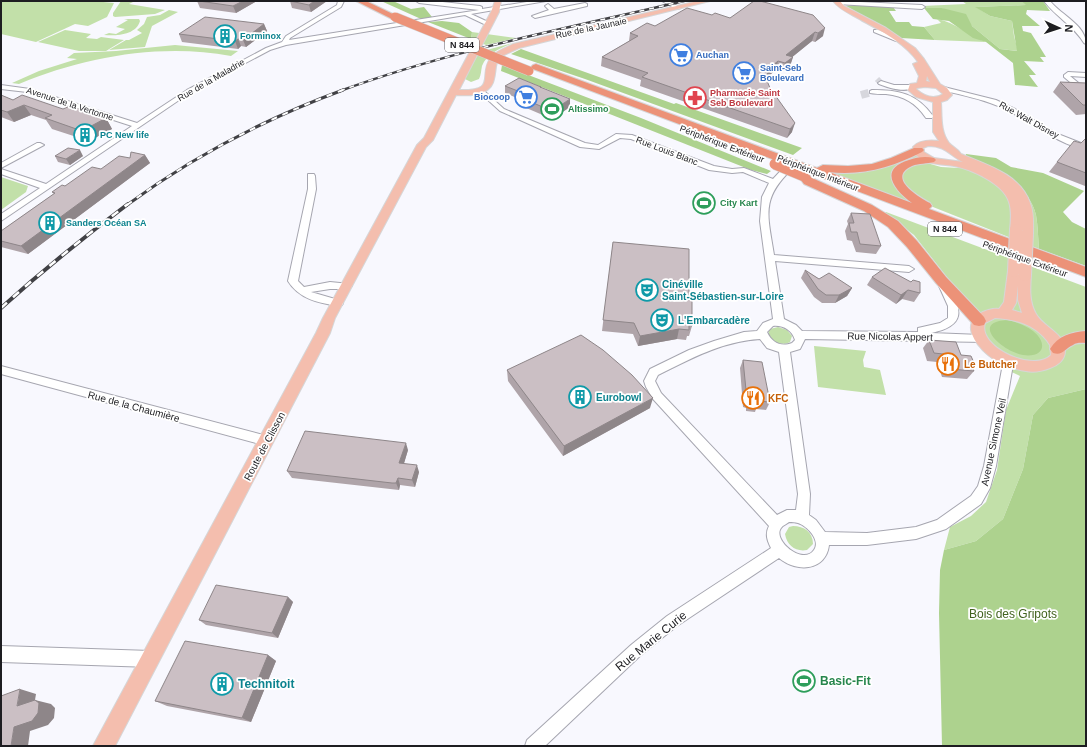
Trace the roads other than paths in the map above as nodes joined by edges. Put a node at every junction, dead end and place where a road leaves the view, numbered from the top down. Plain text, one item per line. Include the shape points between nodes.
1 (341, 1) edge
2 (360, 1) edge
3 (373, 1) edge
4 (419, 1) edge
5 (543, 1) edge
6 (665, 1) edge
7 (707, 1) edge
8 (1047, 1) edge
9 (840, 4) edge
10 (497, 5) edge
11 (585, 5) dead end
12 (678, 8) junction
13 (922, 8) dead end
14 (553, 12) junction
15 (398, 16) junction
16 (451, 16) junction
17 (535, 16) dead end
18 (484, 22) junction
19 (876, 31) junction
20 (898, 40) junction
21 (1086, 42) edge
22 (285, 43) junction
23 (533, 69) junction
24 (1086, 75) edge
25 (488, 78) junction
26 (881, 83) tunnel mouth
27 (921, 84) junction
28 (1, 87) edge
29 (1086, 88) edge
30 (453, 89) junction
31 (480, 90) junction
32 (872, 92) tunnel mouth
33 (885, 92) junction
34 (916, 93) junction
35 (941, 93) junction
36 (929, 116) junction
37 (137, 126) junction
38 (40, 145) dead end
39 (921, 147) junction
40 (947, 147) junction
41 (1086, 148) edge
42 (955, 159) junction
43 (779, 160) junction
44 (930, 160) junction
45 (1, 166) edge
46 (789, 167) dead end
47 (805, 169) junction
48 (1, 171) edge
49 (311, 176) dead end
50 (773, 182) junction
51 (46, 187) junction
52 (1, 218) edge
53 (981, 233) junction
54 (769, 258) junction
55 (909, 269) dead end
56 (1086, 272) edge
57 (1019, 273) junction
58 (941, 280) junction
59 (1086, 282) edge
60 (347, 286) junction
61 (302, 291) junction
62 (338, 303) junction
63 (1003, 313) junction
64 (979, 321) junction
65 (779, 322) junction
66 (1035, 323) junction
67 (763, 335) junction
68 (799, 335) junction
69 (910, 336) junction
70 (1086, 337) edge
71 (981, 339) junction
72 (784, 349) junction
73 (1058, 349) junction
74 (1012, 362) junction
75 (1, 370) edge
76 (267, 441) junction
77 (802, 518) junction
78 (775, 523) junction
79 (822, 538) junction
80 (780, 550) junction
81 (1, 654) edge
82 (150, 659) junction
83 (104, 746) edge
84 (533, 746) edge

1 - 22 street via 339,6 288,37
2 - 15 highway, Périphérique Extérieur / N 844
3 - 15 highway, N 844
4 - 10 street
5 - 10 street
5 - 14 street
6 - 12 street
7 - 12 main road, Rue de la Jaunaie
8 - 21 street via 1078,30
9 - 13 street
9 - 19 main road via 851,15
9 - 20 main road
10 - 16 street, Rue de la Maladrie
10 - 18 main road, Route de Clisson via 489,12
10 - 30 main road, Route de Clisson
11 - 14 street
12 - 25 main road, Rue de la Jaunaie via 516,46 496,57
14 - 17 street
15 - 23 highway, Périphérique Extérieur / N 844, bridge
16 - 18 street, Rue de la Maladrie via 472,16
16 - 22 street, Rue de la Maladrie
18 - 30 main road, Route de Clisson via 463,59 465,61
19 - 20 street
19 - 27 main road via 910,56 922,73
20 - 35 main road via 920,58
22 - 37 street, Rue de la Maladrie via 258,54 189,91
23 - 43 highway, Périphérique Extérieur / N 844
23 - 43 highway, Périphérique Intérieur / N 844 via 750,147
24 - 29 street via 1066,76 1079,87
25 - 30 main road via 478,85
25 - 31 main road, Rue de la Jaunaie
26 - 34 street
27 - 34 main road
27 - 35 main road
28 - 37 street, Avenue de la Vertonne via 28,90
30 - 31 main road
30 - 60 main road, Route de Clisson via 428,140 422,145
31 - 50 street, Rue Louis Blanc via 502,110 583,145 599,147 619,136 632,137 712,168 744,170
32 - 33 street
33 - 34 street
33 - 36 street via 918,100
34 - 35 main road
34 - 36 main road via 926,104
35 - 40 main road via 938,132
35 - 41 street, Rue Walt Disney via 994,101 1055,136
36 - 39 main road via 927,141
37 - 51 street, Rue de la Maladrie
38 - 45 street
39 - 40 main road via 936,143
39 - 44 main road via 921,156
39 - 47 highway via 901,159 864,170
40 - 42 main road via 954,151
42 - 44 main road via 942,163
42 - 57 main road, bridge via 990,176 1008,191 1014,201 1021,232
43 - 47 highway, Périphérique Extérieur / N 844, bridge
44 - 53 highway via 914,161 898,171 896,177 900,186 917,201
46 - 50 street
47 - 53 highway, Périphérique Intérieur / N 844
47 - 58 highway via 808,181 868,208 892,224
47 - 59 highway, Périphérique Extérieur / N 844
48 - 51 street
49 - 61 street via 312,189 293,277 295,285
50 - 54 street via 764,205
51 - 52 street, Rue de la Maladrie
53 - 56 highway, Périphérique Intérieur / N 844
54 - 55 street
54 - 65 street
57 - 63 main road via 1010,303
57 - 66 main road via 1026,308
58 - 64 highway
58 - 69 street via 955,308 952,322 945,327
60 - 61 street via 338,284
60 - 62 main road, Route de Clisson
61 - 62 street
62 - 76 main road, Route de Clisson
63 - 64 main road via 988,314
63 - 66 main road
64 - 71 main road via 977,326
65 - 67 street via 766,326
65 - 68 street via 791,326
66 - 73 main road via 1053,338
67 - 72 street via 770,344
67 - 78 street via 744,336 698,351 654,372 650,382 657,396
68 - 69 street, Rue Nicolas Appert
68 - 72 street via 796,346
69 - 71 street, Rue Nicolas Appert
70 - 73 highway via 1064,341
71 - 74 main road via 996,354
72 - 77 street via 804,494
73 - 74 main road via 1053,362 1043,366
74 - 79 street, Avenue Simone Veil via 1008,369 990,466 984,488 976,500 942,525 916,533 867,539
75 - 76 street, Rue de la Chaumière
76 - 82 main road, Route de Clisson
77 - 78 street via 787,516
77 - 79 street via 816,528
78 - 80 street via 773,536
79 - 80 street via 822,551 812,561 795,560
80 - 84 street, Rue Marie Curie via 666,626 636,650
81 - 82 street
82 - 83 main road, Route de Clisson

